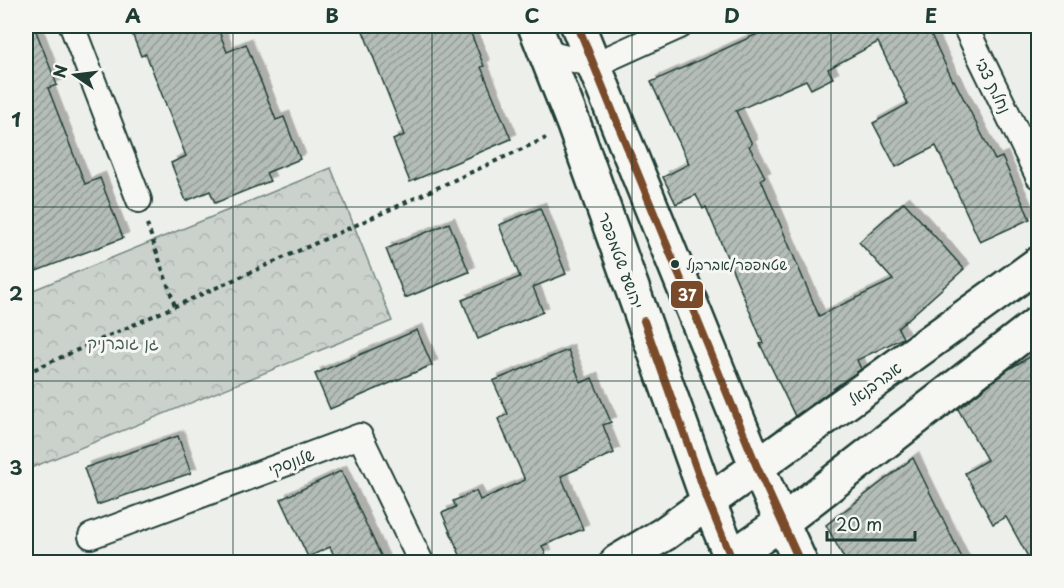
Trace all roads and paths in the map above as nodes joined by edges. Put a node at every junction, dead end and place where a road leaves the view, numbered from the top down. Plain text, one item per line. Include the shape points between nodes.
1 (72, 26) edge
2 (578, 26) edge
3 (681, 26) edge
4 (964, 26) edge
5 (541, 39) edge
6 (594, 65) junction
7 (574, 125) junction
8 (1038, 176) edge
9 (139, 200) joint
10 (1038, 264) edge
11 (175, 306) junction
12 (1038, 323) edge
13 (26, 373) edge
14 (757, 467) junction
15 (708, 501) junction
16 (781, 523) junction
17 (91, 536) dead end
18 (730, 561) edge
19 (421, 562) edge
20 (617, 562) edge
21 (800, 562) edge

1 - 9 street
2 - 6 street
3 - 6 street
4 - 8 street, נחלת צבי
5 - 6 street
5 - 7 street, יהושע שטמפפר
6 - 14 street
7 - 11 path
7 - 15 street, יהושע שטמפפר
9 - 11 path
10 - 14 street, אברבנאל
11 - 13 path
12 - 16 street
14 - 15 street, אברבנאל
14 - 16 street
15 - 18 street, יהושע שטמפפר
15 - 20 street, אברבנאל
16 - 18 street
16 - 21 street
17 - 19 street, שלונסקי via 360,436

